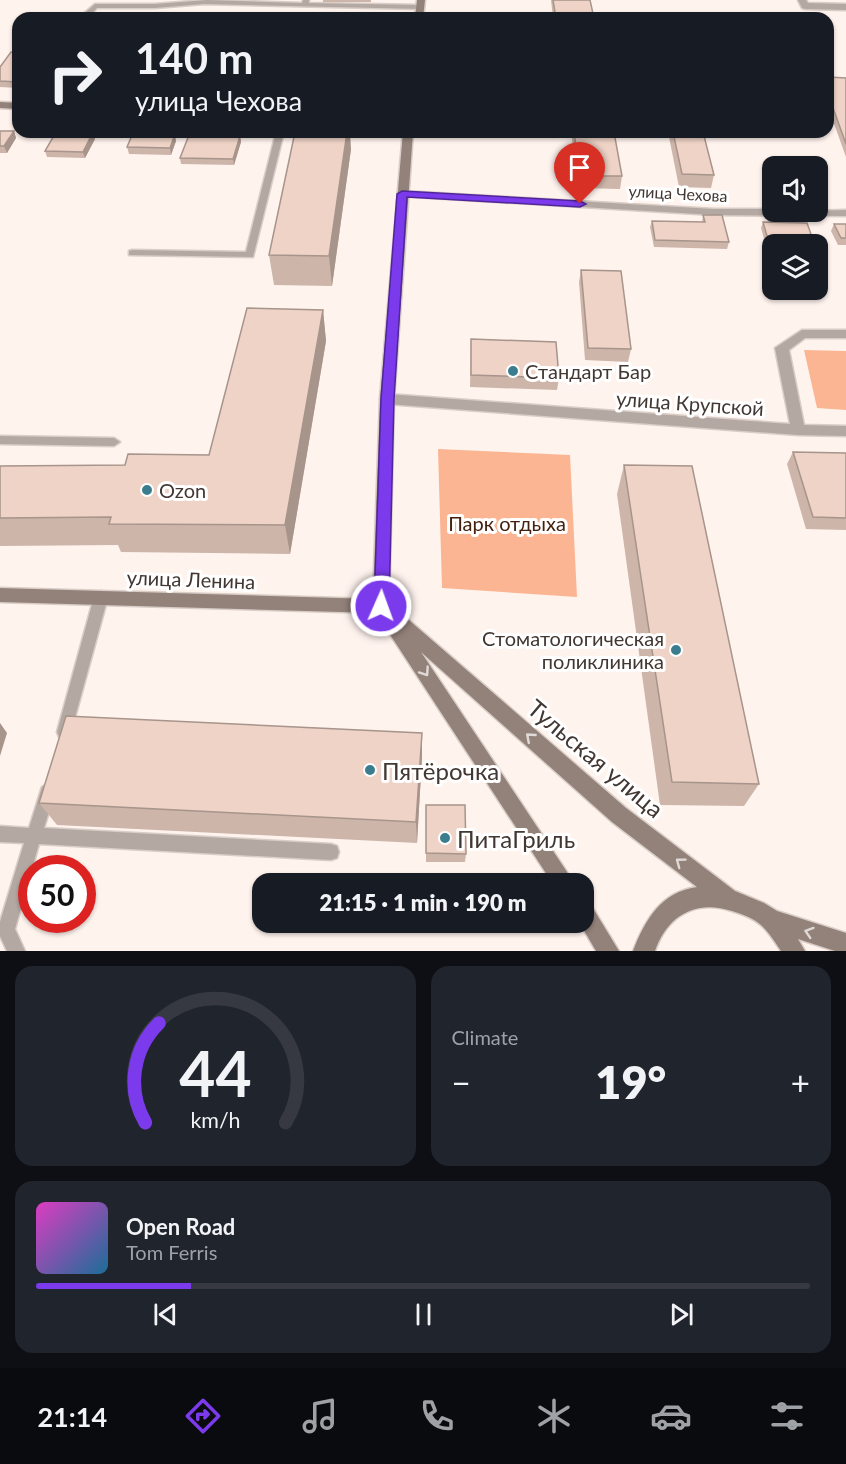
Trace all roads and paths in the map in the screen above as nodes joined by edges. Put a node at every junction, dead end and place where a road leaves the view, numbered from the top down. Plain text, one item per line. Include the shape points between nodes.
1 (802, 0) edge
2 (305, 3) edge
3 (421, 4) edge
4 (846, 7) edge
5 (89, 12) edge
6 (279, 138) edge
7 (407, 138) edge
8 (402, 194) junction
9 (846, 213) edge
10 (132, 253) dead end
11 (846, 334) edge
12 (387, 399) junction
13 (798, 430) junction
14 (846, 431) edge
15 (0, 440) edge
16 (114, 442) dead end
17 (0, 595) edge
18 (101, 597) junction
19 (381, 606) junction
20 (60, 745) edge
21 (51, 779) edge
22 (0, 834) edge
23 (35, 836) junction
24 (331, 852) edge
25 (558, 873) edge
26 (727, 897) junction
27 (771, 920) junction
28 (594, 928) edge
29 (3, 931) edge
30 (846, 944) edge
31 (16, 951) edge
32 (608, 951) edge
33 (644, 951) edge
34 (794, 951) edge

1 - 4 street via 805,6
2 - 3 lane
2 - 5 lane via 95,6
6 - 10 lane via 250,255
7 - 8 main road
8 - 9 street, улица Чехова via 714,212
8 - 12 main road
11 - 13 street via 802,334 782,348
12 - 13 street, улица Крупской
12 - 19 main road
13 - 14 street, улица Крупской
15 - 16 lane
17 - 18 main road, улица Ленина
18 - 19 main road, улица Ленина
18 - 20 lane
19 -> 25 main road
26 -> 19 main road, Тульская улица via 619,815
21 - 23 lane
22 - 23 lane
23 - 24 lane
23 - 29 lane
26 - 27 main road
26 - 33 main road via 707,895 682,901 660,916
30 -> 27 main road
27 - 34 main road
28 - 32 main road
29 - 31 lane

